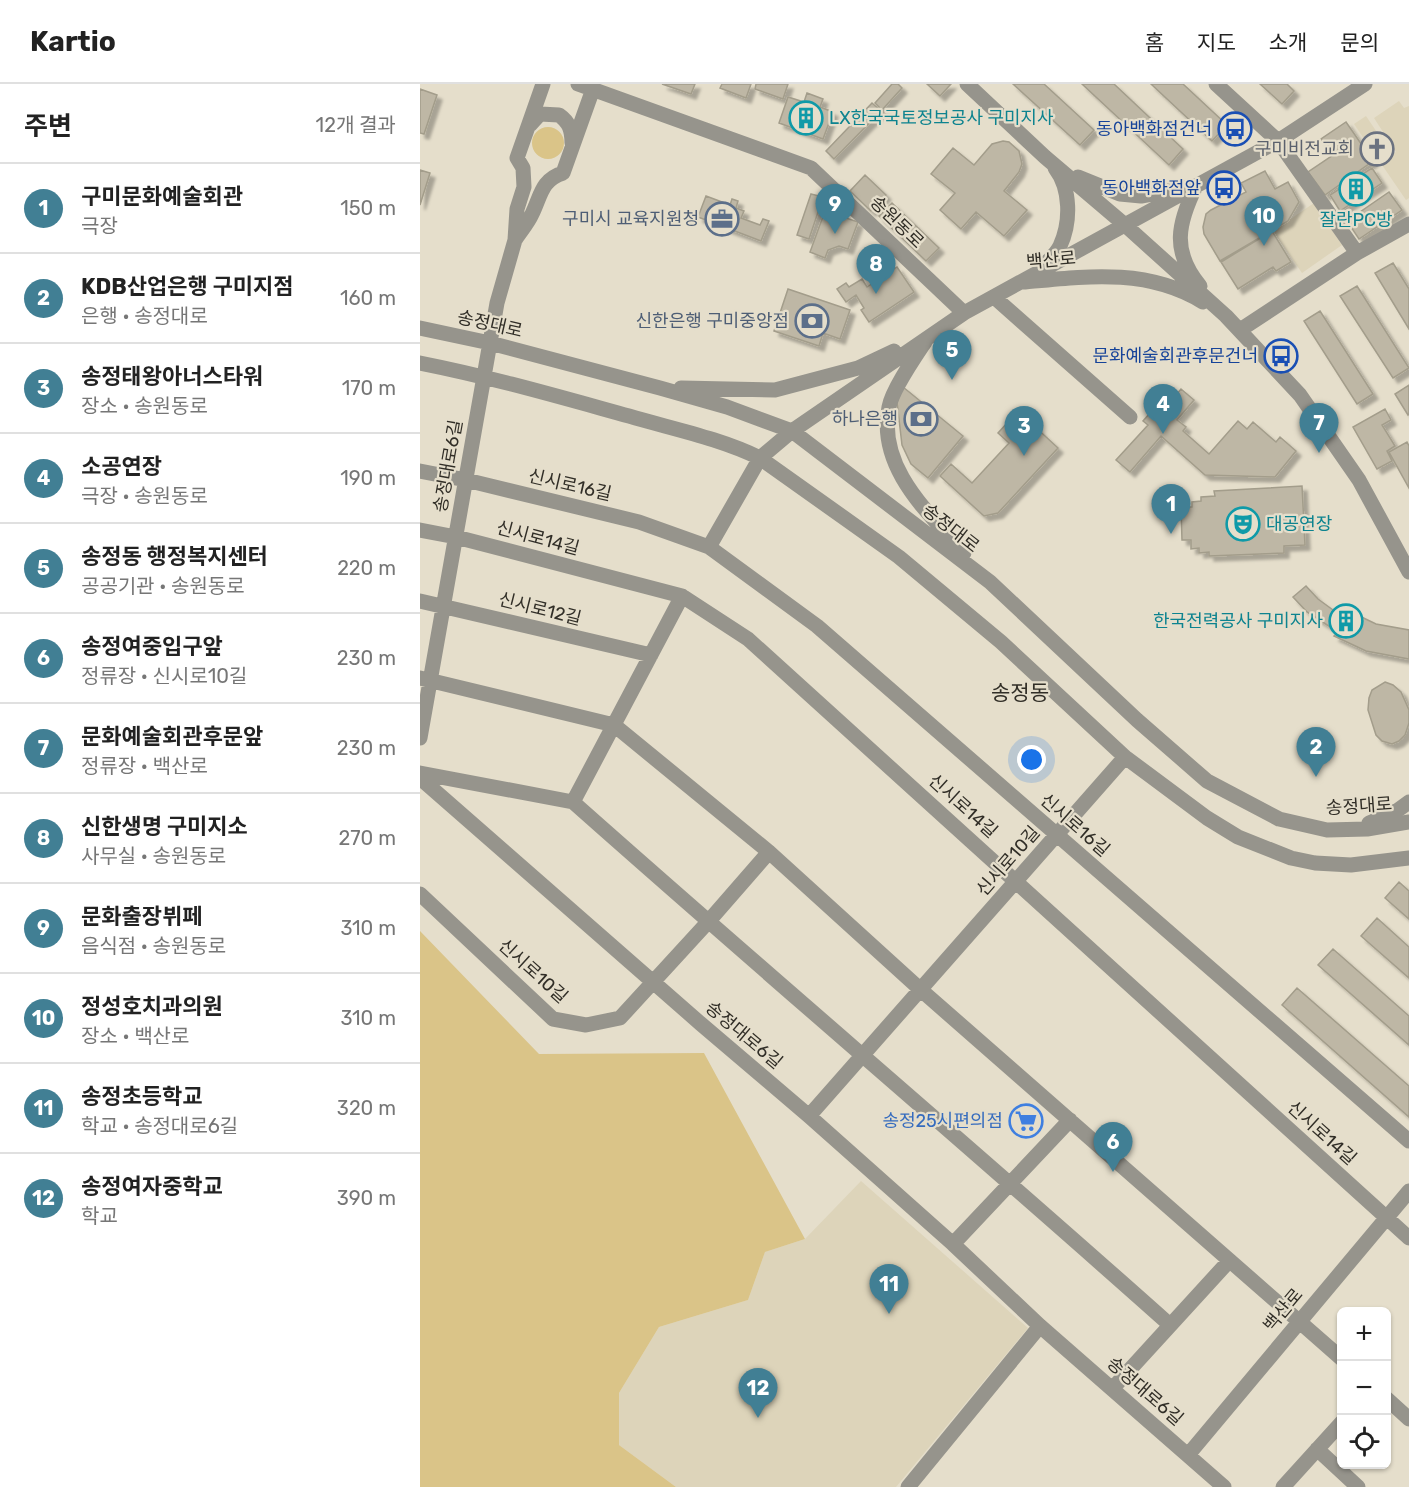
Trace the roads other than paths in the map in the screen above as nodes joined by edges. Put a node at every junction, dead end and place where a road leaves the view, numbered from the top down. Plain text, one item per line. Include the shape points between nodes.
1 (543, 84) edge
2 (967, 84) edge
3 (1216, 84) edge
4 (1365, 84) edge
5 (585, 87) edge
6 (527, 130) junction
7 (1278, 141) junction
8 (572, 146) junction
9 (1045, 156) junction
10 (1197, 186) junction
11 (1409, 224) edge
12 (1125, 225) junction
13 (515, 240) junction
14 (1357, 253) junction
15 (1019, 283) junction
16 (994, 297) junction
17 (964, 313) junction
18 (1226, 316) junction
19 (420, 328) edge
20 (1240, 330) junction
21 (929, 335) junction
22 (490, 343) junction
23 (420, 363) edge
24 (484, 376) junction
25 (660, 388) junction
26 (1130, 417) dead end
27 (792, 431) junction
28 (760, 458) junction
29 (420, 471) edge
30 (466, 480) junction
31 (420, 530) edge
32 (456, 537) junction
33 (709, 548) junction
34 (1409, 572) edge
35 (990, 582) junction
36 (682, 596) junction
37 (420, 601) edge
38 (443, 605) junction
39 (651, 655) junction
40 (425, 679) edge
41 (614, 725) junction
42 (420, 738) edge
43 (1125, 757) junction
44 (420, 776) edge
45 (573, 802) junction
46 (1409, 802) edge
47 (1409, 822) edge
48 (1354, 829) junction
49 (1057, 835) junction
50 (769, 852) junction
51 (1409, 858) edge
52 (1017, 881) junction
53 (420, 894) edge
54 (708, 922) junction
55 (654, 982) junction
56 (921, 990) junction
57 (863, 1055) junction
58 (809, 1116) junction
59 (1070, 1120) junction
60 (1409, 1141) edge
61 (1010, 1183) junction
62 (1409, 1191) edge
63 (1386, 1218) junction
64 (1409, 1238) edge
65 (953, 1244) junction
66 (1229, 1261) junction
67 (1299, 1322) junction
68 (1170, 1325) junction
69 (1040, 1326) junction
70 (1337, 1355) edge
71 (1113, 1388) junction
72 (1391, 1403) edge
73 (1409, 1419) edge
74 (1337, 1426) edge
75 (1317, 1449) junction
76 (1188, 1455) junction
77 (908, 1487) edge
78 (1224, 1487) edge
79 (1283, 1487) edge
80 (1358, 1487) edge

1 - 6 street
2 - 9 street, 백산로
3 - 7 street
4 - 7 street
5 - 8 street
5 - 17 street, 송원동로 via 811,168
6 - 8 street via 540,114 559,115 572,132
6 - 13 street via 517,158 523,168 524,187 517,209
7 - 10 street
7 - 14 street
8 - 13 street via 563,173 551,177
9 - 10 street, 백산로 via 1073,175 1120,194 1141,196
9 - 12 street, 백산로
9 - 15 street, 백산로 via 1063,184 1067,222 1053,255
10 - 12 street
10 - 18 street, 백산로 via 1185,211 1181,245 1195,279
11 - 14 street
12 - 15 street
12 - 18 street, 백산로
13 - 22 street, 송정대로6길
14 - 20 street
15 - 16 street
15 - 18 street, 백산로 via 1092,276 1132,277 1198,299
16 - 17 street
16 - 26 street
17 - 21 street
18 - 20 street, 백산로
19 - 22 street, 송정대로
20 - 34 street, 백산로 via 1300,395 1359,480
21 - 25 street via 858,368 775,390
21 - 27 street
21 - 35 street via 889,406 888,437 894,465 913,496
22 - 24 street, 송정대로6길
22 - 25 street, 송정대로
23 - 24 street
24 - 28 street via 736,446
24 - 30 street, 송정대로6길
25 - 27 street, 송정대로
27 - 28 street
27 - 35 street, 송정대로
28 - 33 street
28 - 43 street via 899,557 1001,642
29 - 30 street, 신시로16길
30 - 32 street, 송정대로6길
30 - 33 street, 신시로16길 via 639,522
31 - 32 street, 신시로14길
32 - 36 street, 신시로14길
32 - 38 street, 송정대로6길
33 - 49 street, 신시로16길 via 818,626
35 - 48 street, 송정대로 via 1207,781 1279,819 1327,830
36 - 39 street
36 - 52 street, 신시로14길 via 748,639
37 - 38 street, 신시로12길
38 - 39 street, 신시로12길
38 - 40 street, 송정대로6길
39 - 41 street
40 - 41 street
40 - 42 street, 송정대로6길
41 - 45 street
41 - 50 street
43 - 49 street, 신시로10길
43 - 51 street via 1207,818 1269,851 1315,863 1351,865
44 - 45 street, 송정대로6길
44 - 55 street, 송정대로6길
45 - 54 street
46 - 48 street
47 - 48 street, 송정대로
49 - 52 street, 신시로10길
49 - 60 street, 신시로16길
50 - 54 street, 신시로10길
50 - 56 street
52 - 56 street, 신시로10길
52 - 63 street, 신시로14길
53 - 55 street, 신시로10길 via 554,1019 586,1025 620,1017
54 - 55 street, 신시로10길
54 - 57 street
55 - 58 street, 송정대로6길
56 - 57 street, 신시로10길
56 - 59 street
57 - 58 street, 신시로10길
57 - 61 street
58 - 65 street, 송정대로6길
59 - 61 street
59 - 66 street
61 - 65 street
61 - 68 street
62 - 63 street, 백산로
63 - 64 street, 신시로14길
63 - 67 street, 백산로
65 - 69 street, 송정대로6길
66 - 67 street
66 - 68 street
67 - 70 street
67 - 76 street, 백산로
68 - 71 street
69 - 71 street, 송정대로6길
69 - 77 street
71 - 76 street, 송정대로6길
72 - 73 street
74 - 75 street
75 - 79 street
75 - 80 street
76 - 78 street, 송정대로6길

